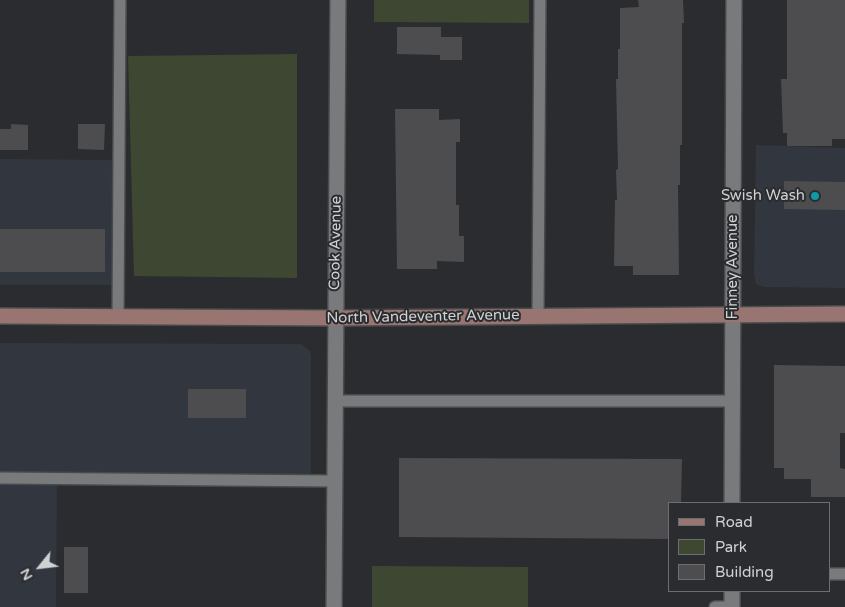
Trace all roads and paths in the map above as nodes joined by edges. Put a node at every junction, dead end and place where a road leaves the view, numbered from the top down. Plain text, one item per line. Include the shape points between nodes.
1 (120, 0) edge
2 (338, 0) edge
3 (540, 0) edge
4 (734, 0) edge
5 (733, 314) junction
6 (845, 314) edge
7 (0, 316) edge
8 (118, 316) junction
9 (538, 316) junction
10 (335, 318) junction
11 (334, 401) junction
12 (732, 401) junction
13 (0, 478) edge
14 (334, 480) junction
15 (732, 502) edge
16 (830, 574) edge
17 (845, 574) edge
18 (732, 592) edge
19 (334, 607) edge
20 (715, 607) edge
21 (732, 607) edge

1 - 8 lane
2 - 10 street, Cook Avenue
3 - 9 lane
4 - 5 street, Finney Avenue
5 - 6 main road, North Vandeventer Avenue
5 - 9 main road, North Vandeventer Avenue
5 - 12 street, Finney Avenue
7 - 8 main road, North Vandeventer Avenue
8 - 10 main road, North Vandeventer Avenue
9 - 10 main road, North Vandeventer Avenue
10 - 11 street, Cook Avenue
11 - 12 lane
11 - 14 street, Cook Avenue
12 - 15 street, Finney Avenue
13 - 14 lane
14 - 19 street, Cook Avenue
16 - 17 lane
18 - 21 street
20 - 21 lane

